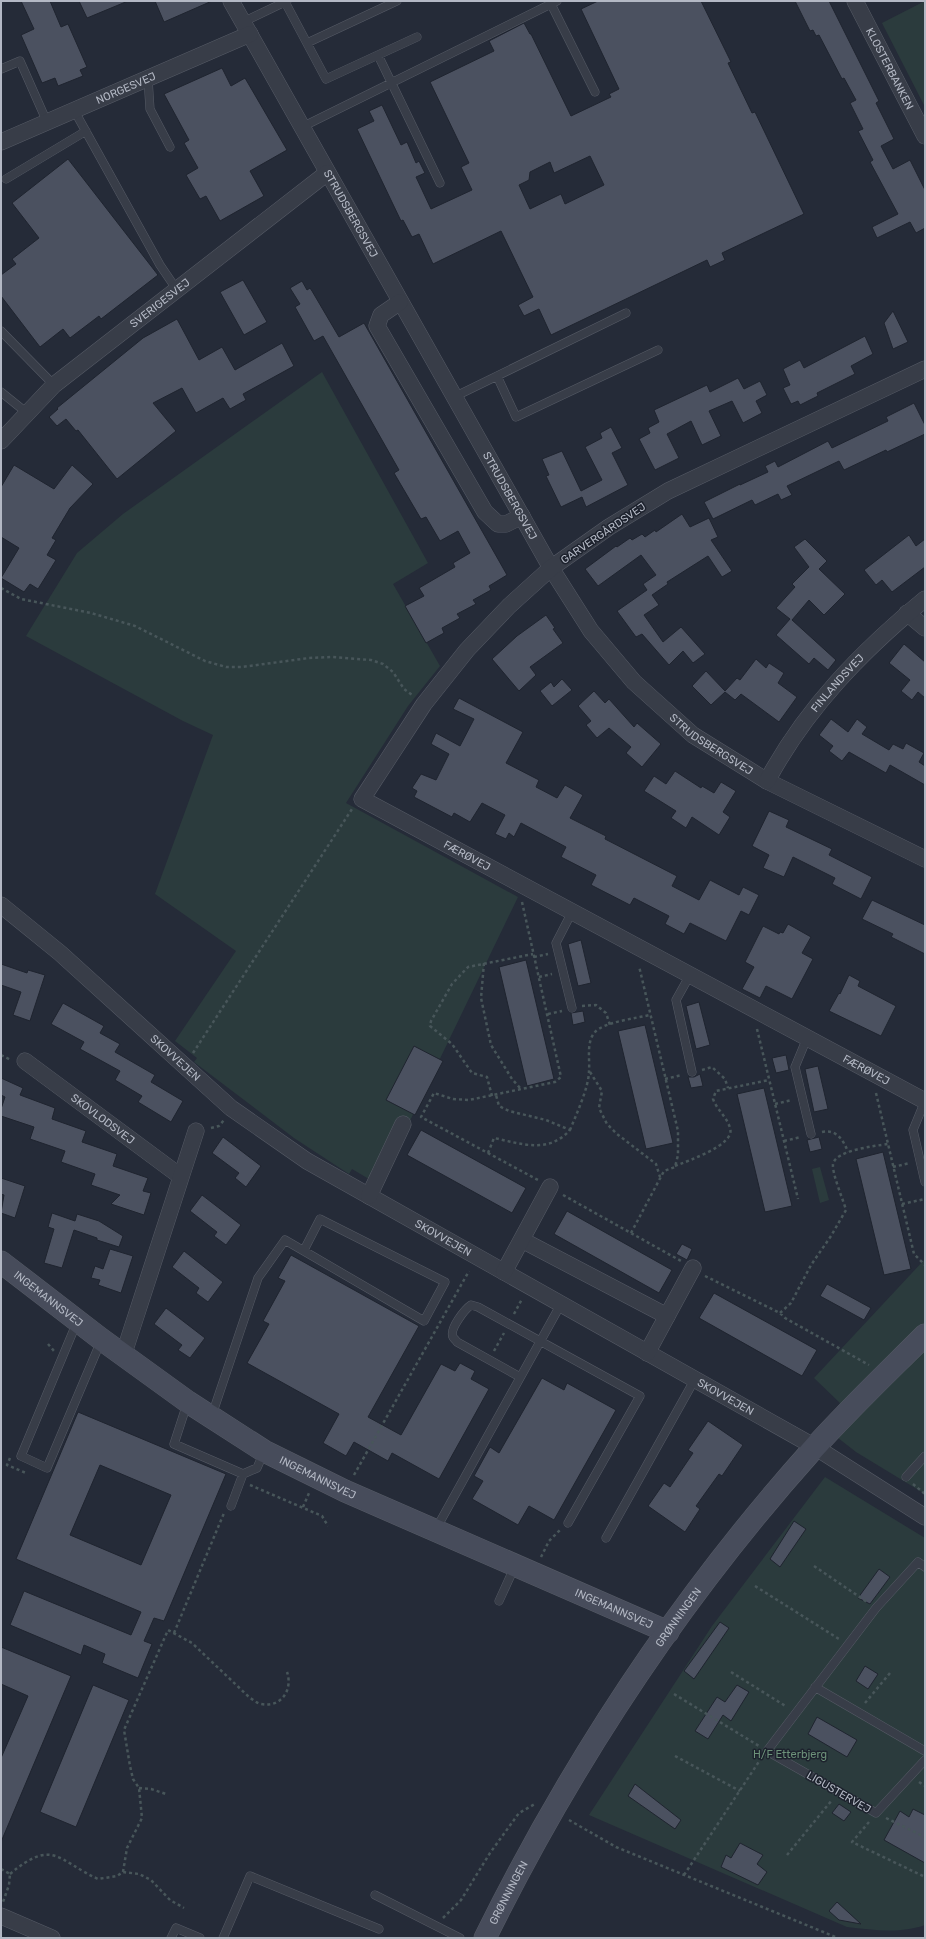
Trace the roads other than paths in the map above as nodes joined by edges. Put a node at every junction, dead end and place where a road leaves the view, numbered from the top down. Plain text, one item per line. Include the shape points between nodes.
1 (231, 1) edge
2 (286, 1) edge
3 (397, 1) edge
4 (855, 1) edge
5 (554, 2) edge
6 (247, 28) junction
7 (418, 37) dead end
8 (307, 43) junction
9 (378, 55) junction
10 (1, 68) edge
11 (148, 78) junction
12 (391, 83) junction
13 (594, 92) dead end
14 (74, 110) junction
15 (48, 122) junction
16 (302, 127) junction
17 (86, 131) junction
18 (925, 136) edge
19 (1, 142) edge
20 (170, 147) dead end
21 (327, 173) junction
22 (6, 179) dead end
23 (440, 183) dead end
24 (177, 290) junction
25 (400, 302) junction
26 (626, 313) dead end
27 (1, 331) edge
28 (658, 350) dead end
29 (925, 369) edge
30 (497, 376) junction
31 (54, 384) junction
32 (1, 392) edge
33 (454, 398) junction
34 (27, 413) junction
35 (1, 441) edge
36 (522, 516) junction
37 (551, 568) junction
38 (925, 598) edge
39 (907, 613) junction
40 (925, 628) edge
41 (767, 781) junction
42 (362, 799) joint
43 (925, 859) edge
44 (1, 905) edge
45 (572, 912) junction
46 (690, 975) junction
47 (572, 1008) road end
48 (807, 1038) junction
49 (25, 1062) dead end
50 (692, 1072) road end
51 (925, 1101) edge
52 (403, 1124) dead end
53 (196, 1131) road end
54 (811, 1134) dead end
55 (180, 1176) junction
56 (925, 1182) edge
57 (550, 1187) road end
58 (369, 1196) junction
59 (522, 1240) junction
60 (304, 1250) junction
61 (1, 1262) edge
62 (693, 1268) road end
63 (504, 1272) junction
64 (561, 1304) junction
65 (667, 1316) junction
66 (77, 1321) junction
67 (925, 1335) edge
68 (101, 1339) junction
69 (540, 1342) junction
70 (647, 1353) junction
71 (123, 1356) junction
72 (520, 1377) junction
73 (695, 1379) junction
74 (188, 1402) junction
75 (211, 1418) junction
76 (815, 1447) junction
77 (264, 1451) junction
78 (925, 1456) edge
79 (243, 1474) junction
80 (906, 1477) dead end
81 (231, 1506) road end
82 (925, 1517) edge
83 (568, 1523) road end
84 (435, 1530) junction
85 (606, 1538) dead end
86 (925, 1567) edge
87 (524, 1570) junction
88 (499, 1601) dead end
89 (668, 1632) junction
90 (815, 1687) junction
91 (925, 1751) edge
92 (925, 1760) edge
93 (375, 1895) dead end
94 (1, 1916) edge
95 (379, 1929) dead end
96 (52, 1938) edge
97 (171, 1938) edge
98 (200, 1938) edge
99 (223, 1938) edge
100 (460, 1938) edge
101 (484, 1938) edge

1 - 6 street, STRUDSBERGSVEJ
2 - 6 lane
2 - 8 lane
3 - 8 lane
4 - 18 street, KLOSTERBANKEN
5 - 12 lane
5 - 13 lane
6 - 11 street, NORGESVEJ
6 - 16 street, STRUDSBERGSVEJ
7 - 9 lane
8 - 9 lane via 326,79
9 - 12 lane
10 - 15 lane via 20,61
11 - 14 street, NORGESVEJ
11 - 20 lane via 150,109
12 - 16 lane
12 - 23 lane
14 - 15 street, NORGESVEJ
14 - 17 lane
15 - 19 street, NORGESVEJ
16 - 21 street, STRUDSBERGSVEJ
17 - 22 lane
17 - 24 lane via 160,265
21 - 24 street, SVERIGESVEJ
21 - 25 street, STRUDSBERGSVEJ
24 - 31 street, SVERIGESVEJ
25 - 33 street, STRUDSBERGSVEJ
25 - 36 street via 381,315 377,326 485,512 498,524 506,524
26 - 30 lane
27 - 31 lane
28 - 30 lane via 516,417
29 - 37 street, GARVERGÅRDSVEJ via 668,491 609,527
30 - 33 lane
31 - 34 street, SVERIGESVEJ
32 - 34 lane
33 - 36 street, STRUDSBERGSVEJ
34 - 35 street, SVERIGESVEJ
36 - 37 street, STRUDSBERGSVEJ
37 - 41 street, STRUDSBERGSVEJ via 591,631 634,682 693,735
37 - 42 street, GARVERGÅRDSVEJ via 509,606 467,650 424,704
38 - 39 street, FINLANDSVEJ
39 - 40 street
39 - 41 street, FINLANDSVEJ via 871,645 829,690 782,752
41 - 43 street, STRUDSBERGSVEJ
42 - 45 street, FÆRØVEJ
44 - 58 street, SKOVVEJEN via 60,953 231,1108 307,1161
45 - 46 street, FÆRØVEJ
45 - 47 lane via 556,943
46 - 48 street, FÆRØVEJ
46 - 50 lane via 676,1000
48 - 51 street, FÆRØVEJ
48 - 54 lane via 795,1067
49 - 55 street, SKOVLODSVEJ
51 - 56 lane, FÆRØVEJ via 913,1130
52 - 58 street
53 - 55 street
55 - 71 street
57 - 59 street
58 - 63 street, SKOVVEJEN
59 - 63 street
59 - 65 street
60 - 60 lane via 424,1321 445,1282 320,1219
60 - 75 lane via 285,1240 258,1278
61 - 66 street, INGEMANNSVEJ
62 - 65 street
63 - 64 street, SKOVVEJEN
64 - 69 lane
64 - 70 street, SKOVVEJEN
65 - 70 street
66 - 68 street, INGEMANNSVEJ
66 - 68 lane via 21,1456 48,1468
67 - 76 street, GRØNNINGEN
68 - 71 street, INGEMANNSVEJ
69 - 72 lane
69 - 72 lane via 471,1305 466,1308 452,1331 457,1342
69 - 83 lane via 640,1396
70 - 73 street, SKOVVEJEN
71 - 74 street, INGEMANNSVEJ
72 - 84 lane
73 - 76 street, SKOVVEJEN
73 - 85 lane
74 - 75 street, INGEMANNSVEJ
74 - 79 lane via 174,1444
75 - 77 street, INGEMANNSVEJ
76 - 82 street, SKOVVEJEN
76 - 89 street, GRØNNINGEN via 748,1526
77 - 79 lane via 257,1468
77 - 84 street, INGEMANNSVEJ via 345,1491
78 - 80 lane
79 - 81 lane
84 - 87 street, INGEMANNSVEJ
86 - 90 lane via 918,1562 876,1608
87 - 88 lane
87 - 89 street, INGEMANNSVEJ
89 - 101 street, GRØNNINGEN via 612,1714 554,1811
90 - 91 lane
90 - 92 lane, LIGUSTERVEJ via 767,1751 876,1813
93 - 100 lane
94 - 96 street
95 - 99 lane via 250,1876
97 - 98 lane via 176,1928

